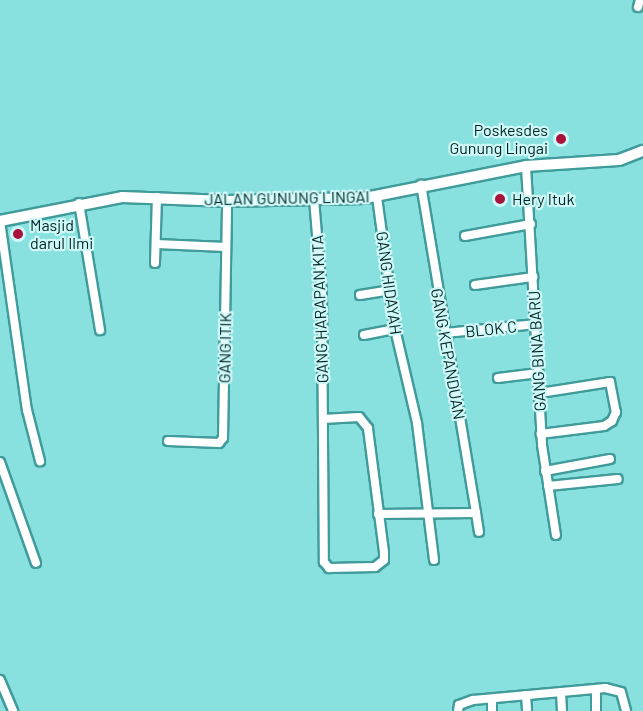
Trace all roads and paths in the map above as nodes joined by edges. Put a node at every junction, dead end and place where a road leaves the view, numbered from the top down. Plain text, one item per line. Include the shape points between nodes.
1 (643, 150) edge
2 (526, 166) junction
3 (421, 186) junction
4 (157, 197) junction
5 (377, 197) junction
6 (314, 200) junction
7 (227, 201) junction
8 (80, 203) junction
9 (0, 221) edge
10 (531, 224) junction
11 (465, 236) dead end
12 (156, 244) junction
13 (226, 247) junction
14 (155, 263) dead end
15 (533, 277) junction
16 (475, 285) dead end
17 (390, 290) junction
18 (360, 295) dead end
19 (537, 324) junction
20 (395, 329) junction
21 (100, 330) dead end
22 (445, 333) junction
23 (364, 334) dead end
24 (539, 373) junction
25 (498, 378) dead end
26 (540, 393) junction
27 (323, 419) junction
28 (541, 434) junction
29 (168, 441) dead end
30 (610, 459) dead end
31 (40, 461) dead end
32 (0, 462) edge
33 (545, 471) junction
34 (618, 479) dead end
35 (548, 486) junction
36 (378, 514) junction
37 (471, 514) junction
38 (428, 516) junction
39 (479, 532) dead end
40 (556, 535) dead end
41 (434, 561) dead end
42 (36, 563) dead end
43 (0, 680) edge
44 (596, 689) junction
45 (561, 692) junction
46 (526, 695) junction
47 (492, 699) junction
48 (13, 711) edge
49 (458, 711) edge
50 (492, 711) edge
51 (527, 711) edge
52 (562, 711) edge
53 (596, 711) edge
54 (626, 711) edge

1 - 2 street, JALAN GUNUNG LINGAI via 619,160
2 - 3 street, JALAN GUNUNG LINGAI
2 - 10 street, GANG BINA BARU
3 - 5 street, JALAN GUNUNG LINGAI
3 - 22 street, GANG KEPANDUAN
4 - 7 street, JALAN GUNUNG LINGAI
4 - 8 street, JALAN GUNUNG LINGAI
4 - 12 street
5 - 6 street, JALAN GUNUNG LINGAI
5 - 17 street, GANG HIDAYAH
6 - 7 street, JALAN GUNUNG LINGAI
6 - 27 street, GANG HARAPAN KITA via 322,295
7 - 13 street, GANG ITIK
8 - 9 street, JALAN GUNUNG LINGAI
8 - 21 street
9 - 31 street via 27,410
10 - 11 street
10 - 15 street, GANG BINA BARU
12 - 13 street
12 - 14 street
13 - 29 street, GANG ITIK via 223,438 219,443
15 - 16 street
15 - 19 street, GANG BINA BARU
17 - 18 street
17 - 20 street, GANG HIDAYAH
19 - 22 street, BLOK C
19 - 24 street, GANG BINA BARU
20 - 23 street
20 - 38 street, GANG HIDAYAH via 417,423
22 - 37 street, GANG KEPANDUAN
24 - 25 street
24 - 26 street, GANG BINA BARU
26 - 28 street, GANG BINA BARU
26 - 28 street via 606,382 612,388 615,417 608,424
27 - 36 street, GANG HARAPAN KITA via 364,421
27 - 36 street, GANG HARAPAN KITA via 325,566 381,564 384,552
28 - 33 street, GANG BINA BARU
30 - 33 street
32 - 42 street
33 - 35 street, GANG BINA BARU
34 - 35 street
35 - 40 street, GANG BINA BARU
36 - 38 street
37 - 38 street
37 - 39 street, GANG KEPANDUAN
38 - 41 street, GANG HIDAYAH
43 - 48 street
44 - 45 street
44 - 53 street
44 - 54 street via 621,692
45 - 46 street
45 - 52 street
46 - 47 street
46 - 51 street
47 - 49 street via 464,702
47 - 50 street

